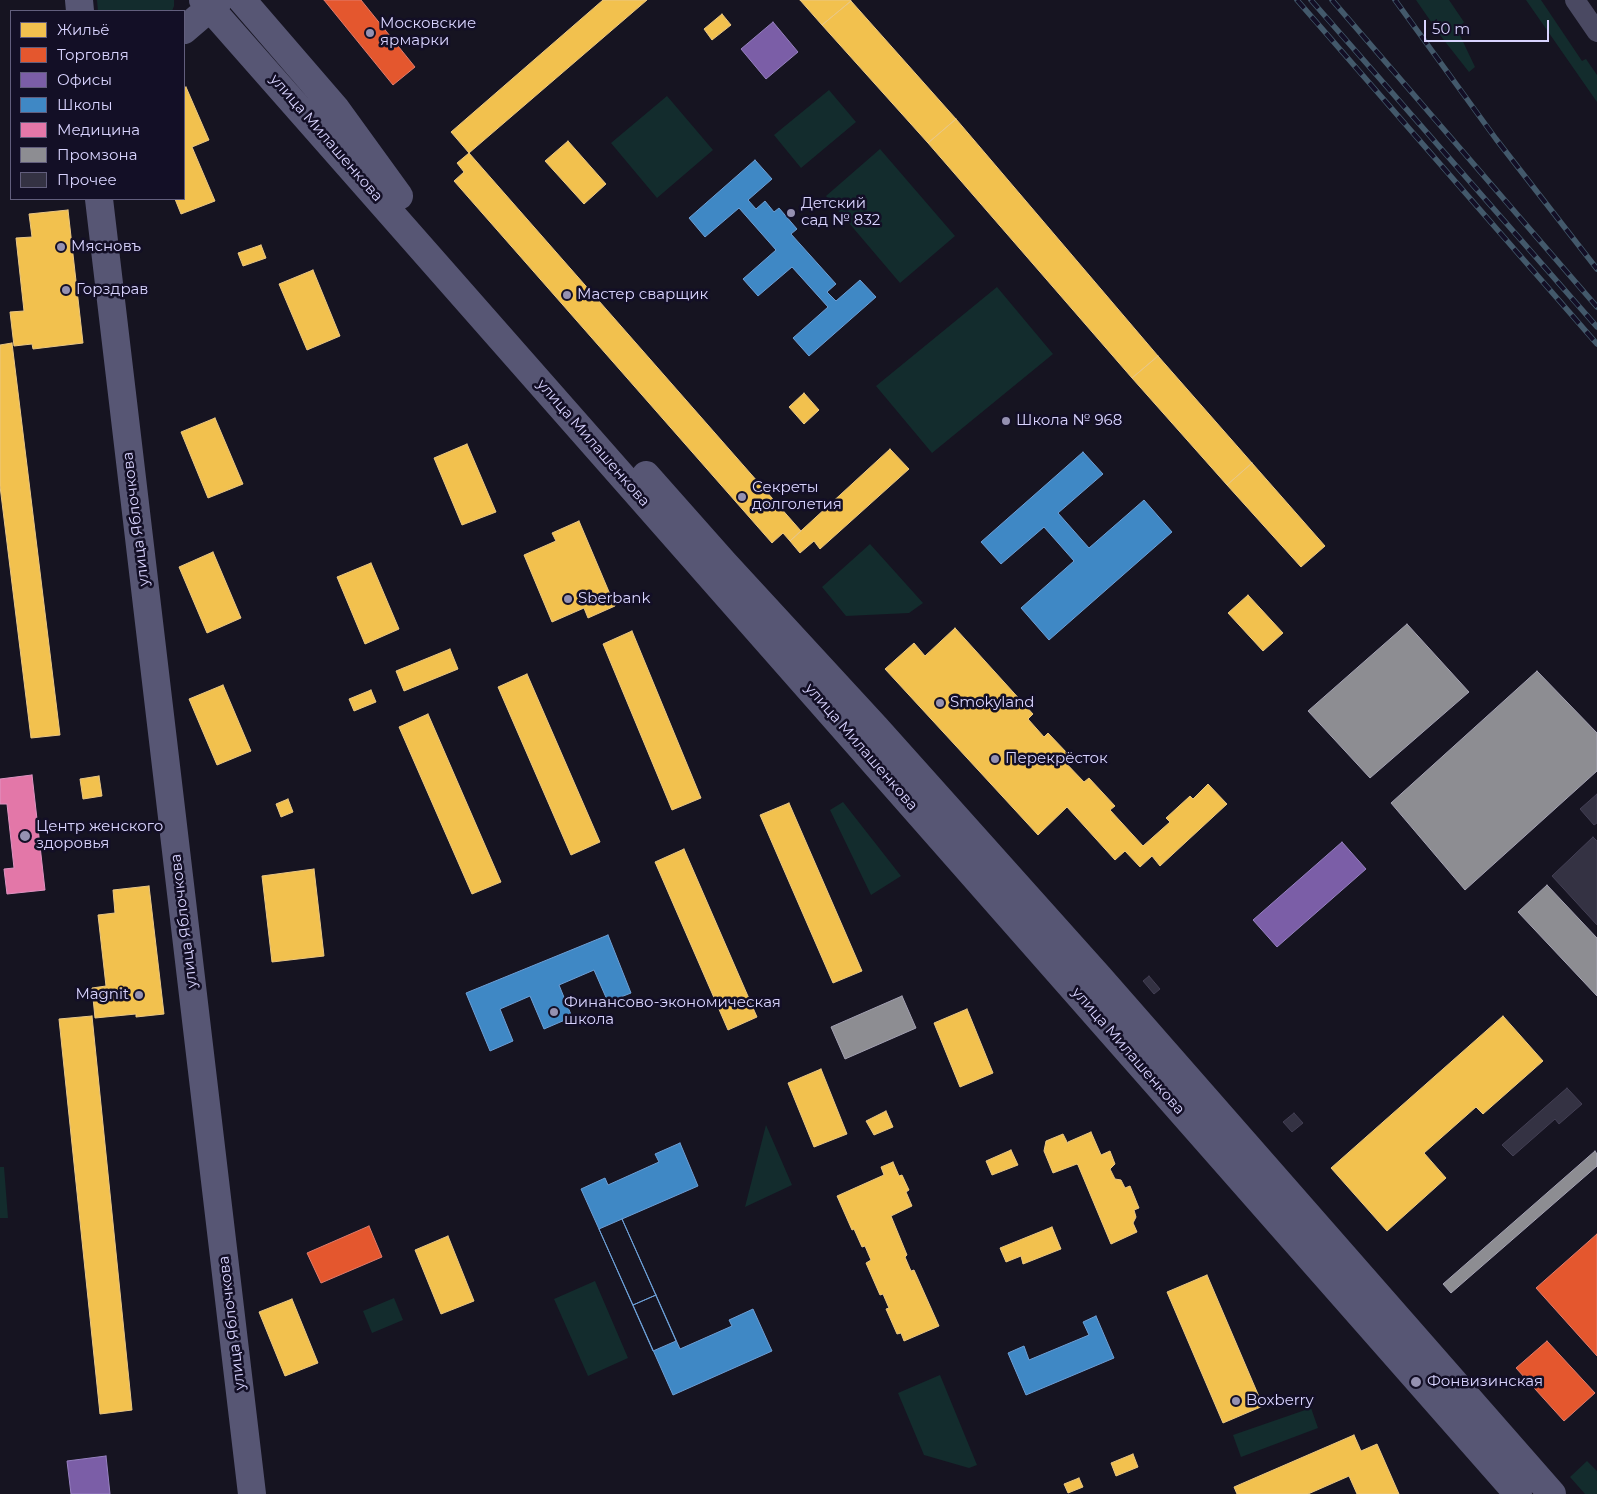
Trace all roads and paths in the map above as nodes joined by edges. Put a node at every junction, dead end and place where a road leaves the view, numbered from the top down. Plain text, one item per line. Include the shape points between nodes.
1 (242, 0) edge
2 (1575, 0) edge
3 (211, 3) edge
4 (185, 29) edge
5 (1597, 32) edge
6 (99, 200) edge
7 (252, 1494) edge
8 (1518, 1494) edge
9 (1552, 1494) edge

1 - 9 main road, улица Милашенкова via 336,110 390,185 441,245 1105,984
2 - 5 street
3 - 4 main road
3 - 8 main road, улица Милашенкова
6 - 7 main road, улица Яблочкова

